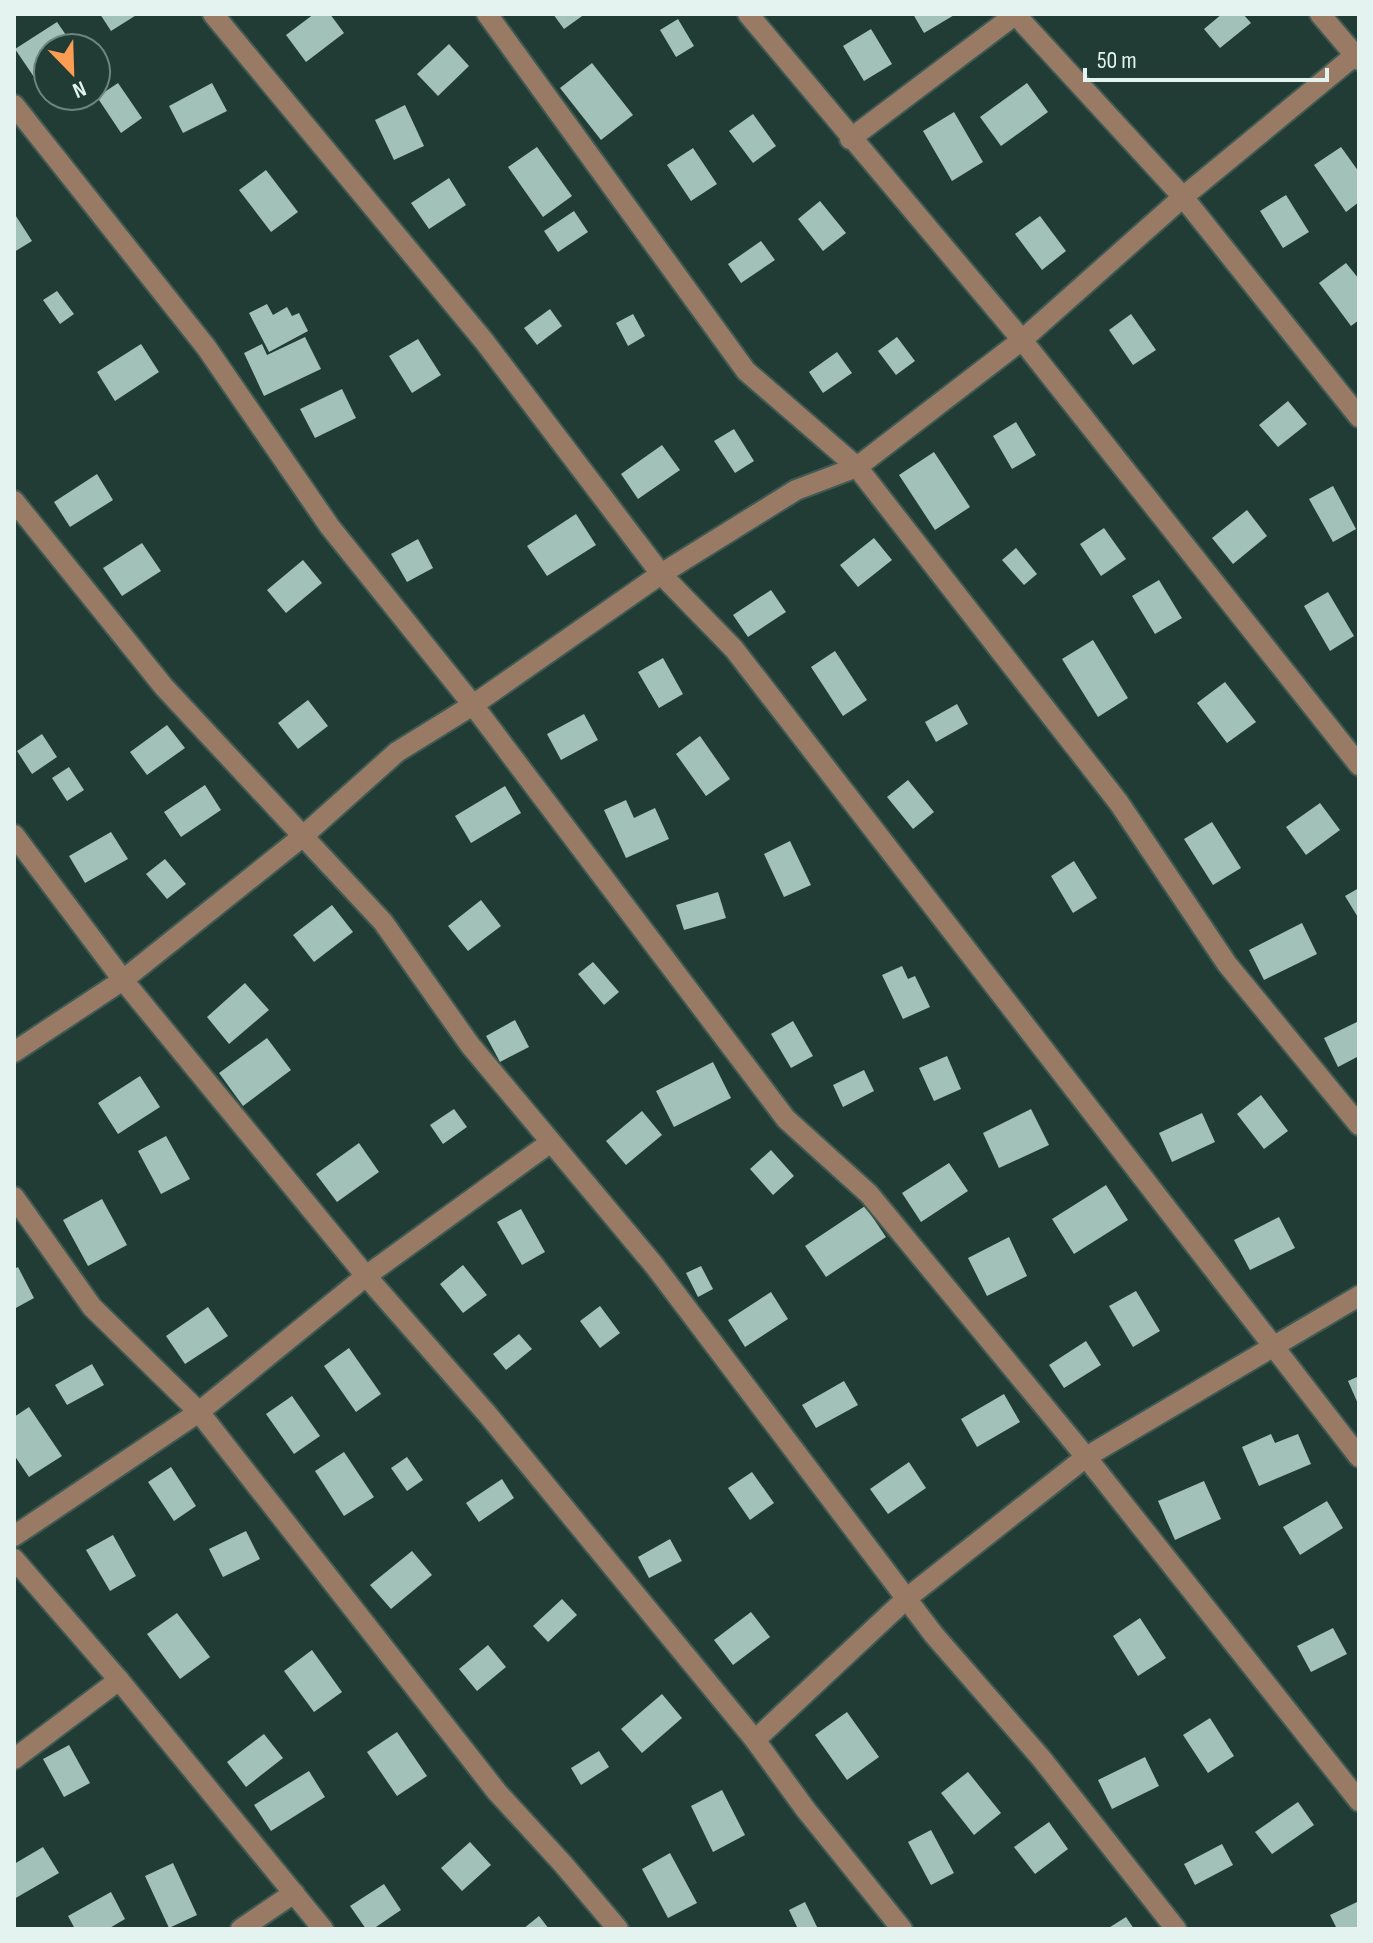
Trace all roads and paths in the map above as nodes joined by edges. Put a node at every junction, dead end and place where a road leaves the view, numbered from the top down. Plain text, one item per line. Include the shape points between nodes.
1 (213, 14) edge
2 (487, 14) edge
3 (748, 14) edge
4 (1015, 14) edge
5 (1320, 14) edge
6 (1358, 56) edge
7 (14, 105) edge
8 (850, 139) junction
9 (1183, 197) junction
10 (1022, 340) junction
11 (1359, 417) edge
12 (857, 467) junction
13 (14, 501) edge
14 (661, 574) junction
15 (473, 705) junction
16 (1359, 765) edge
17 (14, 835) edge
18 (302, 837) junction
19 (123, 980) junction
20 (14, 1052) edge
21 (1359, 1125) edge
22 (551, 1142) junction
23 (14, 1197) edge
24 (366, 1276) junction
25 (1359, 1296) edge
26 (1272, 1347) junction
27 (199, 1412) junction
28 (1086, 1457) junction
29 (1359, 1457) edge
30 (14, 1536) edge
31 (14, 1559) edge
32 (907, 1598) junction
33 (119, 1680) junction
34 (755, 1740) junction
35 (14, 1759) edge
36 (1359, 1801) edge
37 (294, 1893) junction
38 (241, 1929) edge
39 (323, 1929) edge
40 (618, 1929) edge
41 (902, 1929) edge
42 (1176, 1929) edge

1 - 14 street via 484,341
2 - 12 street via 746,371
3 - 8 street
4 - 8 street
4 - 9 street
5 - 6 street
6 - 9 street
7 - 15 street via 206,347 330,527
8 - 10 street
9 - 10 street
9 - 11 street
10 - 12 street
10 - 16 street
12 - 14 street via 796,490
12 - 21 street via 1119,803 1227,964
13 - 18 street via 164,687
14 - 15 street
14 - 26 street via 734,649
15 - 18 street via 397,752
15 - 28 street via 786,1119 869,1194
17 - 19 street
18 - 19 street
18 - 22 street via 383,922 470,1045
19 - 20 street
19 - 24 street
22 - 24 street
22 - 32 street via 654,1265
23 - 27 street via 92,1307
24 - 27 street
24 - 34 street via 488,1415
25 - 26 street
26 - 28 street
26 - 29 street
27 - 30 street
27 - 40 street via 497,1792
28 - 32 street
28 - 36 street
31 - 33 street
32 - 34 street
32 - 42 street
33 - 35 street
33 - 37 street
34 - 41 street
37 - 38 street
37 - 39 street

